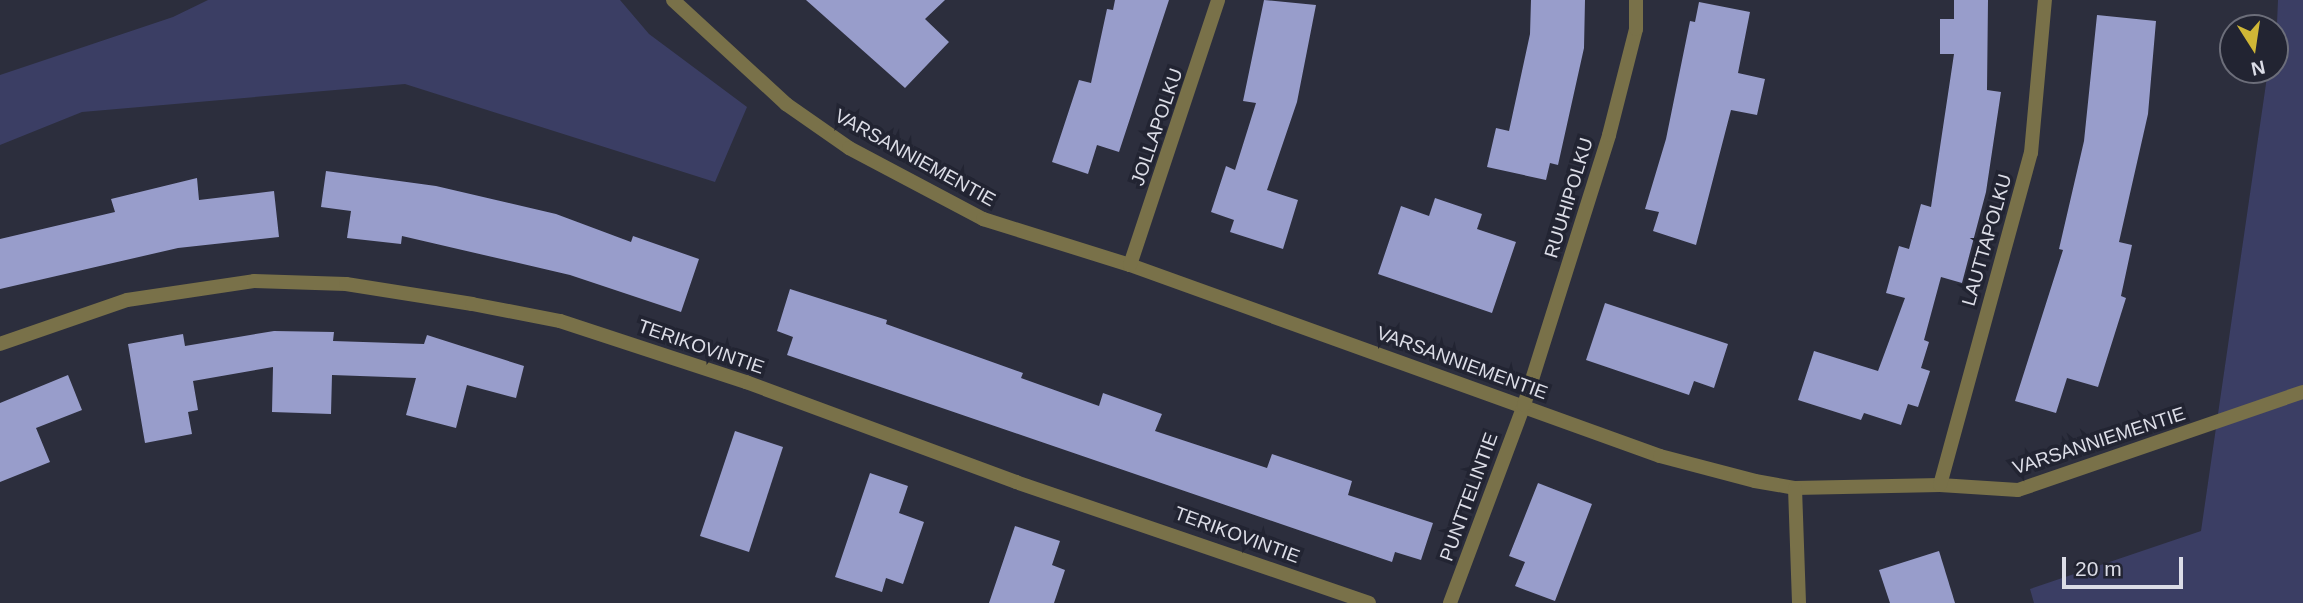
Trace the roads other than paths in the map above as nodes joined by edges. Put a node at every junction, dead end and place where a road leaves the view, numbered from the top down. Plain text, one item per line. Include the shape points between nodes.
1 (673, 0) edge
2 (1217, 0) edge
3 (1636, 0) edge
4 (2045, 0) edge
5 (1130, 265) junction
6 (0, 344) edge
7 (2303, 392) edge
8 (1524, 405) junction
9 (1940, 485) junction
10 (1795, 488) junction
11 (1369, 603) edge
12 (1450, 603) edge
13 (1799, 603) edge

1 - 5 street, VARSANNIEMENTIE via 769,92 849,148 983,219
2 - 5 street, JOLLAPOLKU
3 - 8 street, RUUHIPOLKU via 1636,29 1609,135
4 - 9 street, LAUTTAPOLKU via 2031,153
5 - 8 street, VARSANNIEMENTIE
6 - 11 street, TERIKOVINTIE via 127,300 254,281 346,284 472,304 559,321 648,349
7 - 9 street, VARSANNIEMENTIE via 2018,491
8 - 10 street, VARSANNIEMENTIE via 1660,456
8 - 12 street, PUNTTELINTIE
9 - 10 street, VARSANNIEMENTIE
10 - 13 street

